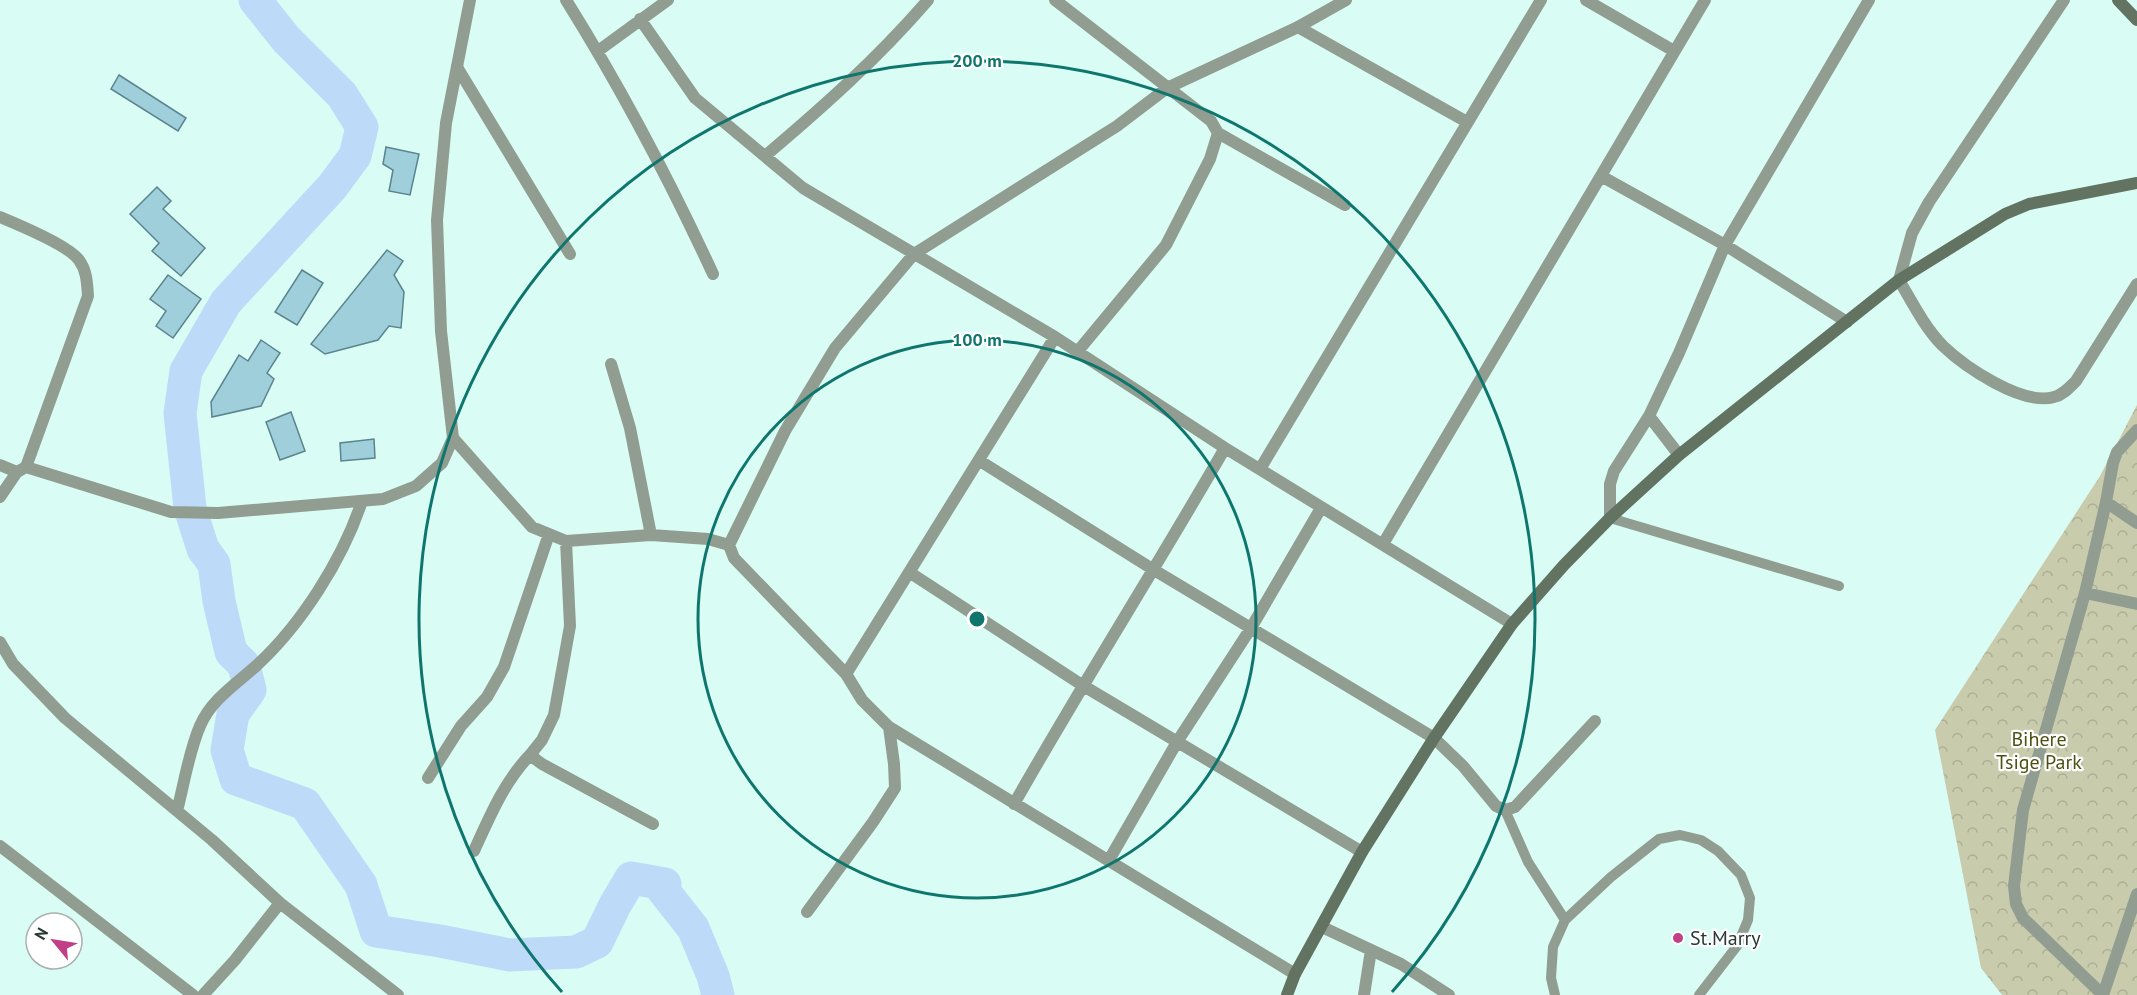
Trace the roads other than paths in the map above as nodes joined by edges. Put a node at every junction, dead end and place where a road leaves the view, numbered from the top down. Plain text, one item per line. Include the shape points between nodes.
1 (470, 0) edge
2 (566, 0) edge
3 (668, 0) edge
4 (928, 0) edge
5 (1055, 0) edge
6 (1346, 0) edge
7 (1586, 0) edge
8 (1705, 0) edge
9 (1869, 0) edge
10 (2064, 0) edge
11 (2118, 0) edge
12 (1534, 3) edge
13 (640, 19) junction
14 (2137, 20) edge
15 (1299, 27) junction
16 (598, 51) junction
17 (1674, 51) junction
18 (457, 67) junction
19 (1167, 88) junction
20 (1467, 122) junction
21 (1218, 133) junction
22 (765, 156) junction
23 (1601, 176) junction
24 (2137, 183) edge
25 (1345, 205) dead end
26 (0, 217) edge
27 (1725, 245) junction
28 (570, 254) dead end
29 (914, 254) junction
30 (713, 274) dead end
31 (1899, 280) junction
32 (2137, 284) edge
33 (1847, 322) junction
34 (1055, 337) junction
35 (1078, 351) junction
36 (611, 364) dead end
37 (1649, 417) junction
38 (2137, 430) edge
39 (453, 438) junction
40 (1225, 448) junction
41 (1679, 455) junction
42 (980, 461) junction
43 (0, 465) edge
44 (22, 469) junction
45 (1260, 469) junction
46 (0, 497) edge
47 (362, 501) junction
48 (2106, 502) junction
49 (1321, 508) junction
50 (1610, 518) junction
51 (2137, 523) edge
52 (549, 534) junction
53 (651, 535) junction
54 (566, 541) junction
55 (1383, 544) junction
56 (729, 545) junction
57 (1154, 570) junction
58 (909, 572) junction
59 (1839, 586) dead end
60 (2085, 593) junction
61 (2137, 604) edge
62 (1512, 624) junction
63 (1251, 628) junction
64 (0, 642) edge
65 (846, 674) junction
66 (1082, 685) junction
67 (1595, 721) dead end
68 (889, 727) junction
69 (1434, 738) junction
70 (1177, 742) junction
71 (530, 755) junction
72 (428, 778) dead end
73 (1014, 804) junction
74 (1505, 810) junction
75 (177, 811) junction
76 (653, 824) dead end
77 (0, 846) edge
78 (474, 851) dead end
79 (1362, 852) junction
80 (1109, 860) junction
81 (2137, 894) edge
82 (280, 903) junction
83 (807, 912) dead end
84 (1565, 920) junction
85 (1322, 927) junction
86 (1371, 950) junction
87 (1295, 974) junction
88 (193, 995) edge
89 (203, 995) edge
90 (398, 995) edge
91 (1287, 995) edge
92 (1364, 995) edge
93 (1449, 995) edge
94 (1555, 995) edge
95 (1699, 995) edge
96 (2103, 995) edge

1 - 18 street
2 - 16 street
3 - 13 street
4 - 22 street via 844,88
5 - 19 street
6 - 15 street
7 - 17 street
8 - 17 street
9 - 27 street
10 - 31 street via 1929,202 1912,233
11 - 14 main road
12 - 20 street
13 - 16 street
13 - 22 street via 694,98
15 - 19 street
15 - 20 street
16 - 30 street
17 - 23 street
18 - 28 street
18 - 39 street via 446,123 437,220 441,332
19 - 21 street via 1211,121
19 - 29 street via 1117,126
20 - 45 street
21 - 25 street
21 - 35 street via 1210,159 1166,245
22 - 29 street via 803,188
23 - 27 street
23 - 55 street
24 - 31 main road via 2029,204 2005,214
26 - 44 street via 30,228 78,258 86,275 88,296
27 - 33 street
27 - 37 street
29 - 34 street
29 - 56 street via 836,348 785,432
31 - 32 street via 1942,345 1979,375 2039,398 2054,397 2076,381
31 - 33 main road
33 - 41 main road
34 - 35 street
34 - 42 street
35 - 40 street
36 - 53 street via 630,428
37 - 41 street
37 - 50 street via 1614,471
38 - 48 street via 2113,463
39 - 47 street via 442,463 416,486 383,499
39 - 52 street via 532,527
40 - 45 street
40 - 57 street
41 - 50 main road
42 - 57 street
42 - 58 street
43 - 44 street
44 - 46 street
44 - 47 street via 171,512 218,513
45 - 49 street
47 - 75 street via 340,554 307,608 256,666 212,706 200,726
48 - 51 street
48 - 60 street
49 - 55 street
49 - 63 street
50 - 59 lane
50 - 62 main road
52 - 54 street
52 - 72 street via 504,667
53 - 54 street
53 - 56 street via 708,539
54 - 71 street via 570,626 554,715
55 - 62 street
56 - 65 street via 734,558
57 - 63 street
57 - 66 street
58 - 65 street
58 - 66 street
60 - 61 street
60 - 96 street via 2023,810 2014,886 2023,918
62 - 69 main road
63 - 69 street
63 - 70 street
64 - 75 street via 13,663 65,718
65 - 68 street via 862,700
66 - 70 street
66 - 73 street
67 - 74 street via 1515,807
68 - 73 street
68 - 83 street via 895,788
69 - 74 street via 1496,806
69 - 79 main road
70 - 79 street
70 - 80 street
71 - 76 street
71 - 78 street via 517,768 495,804
73 - 80 street
74 - 84 lane via 1528,862
75 - 82 street
77 - 88 street
79 - 85 main road
80 - 87 street
81 - 96 street
82 - 89 street
82 - 90 street
84 - 94 lane via 1553,947 1551,978
84 - 95 lane via 1659,839 1680,835 1701,840 1741,875 1750,898 1748,920 1737,946
85 - 86 street
85 - 87 main road
86 - 92 street
86 - 93 street
87 - 91 main road

